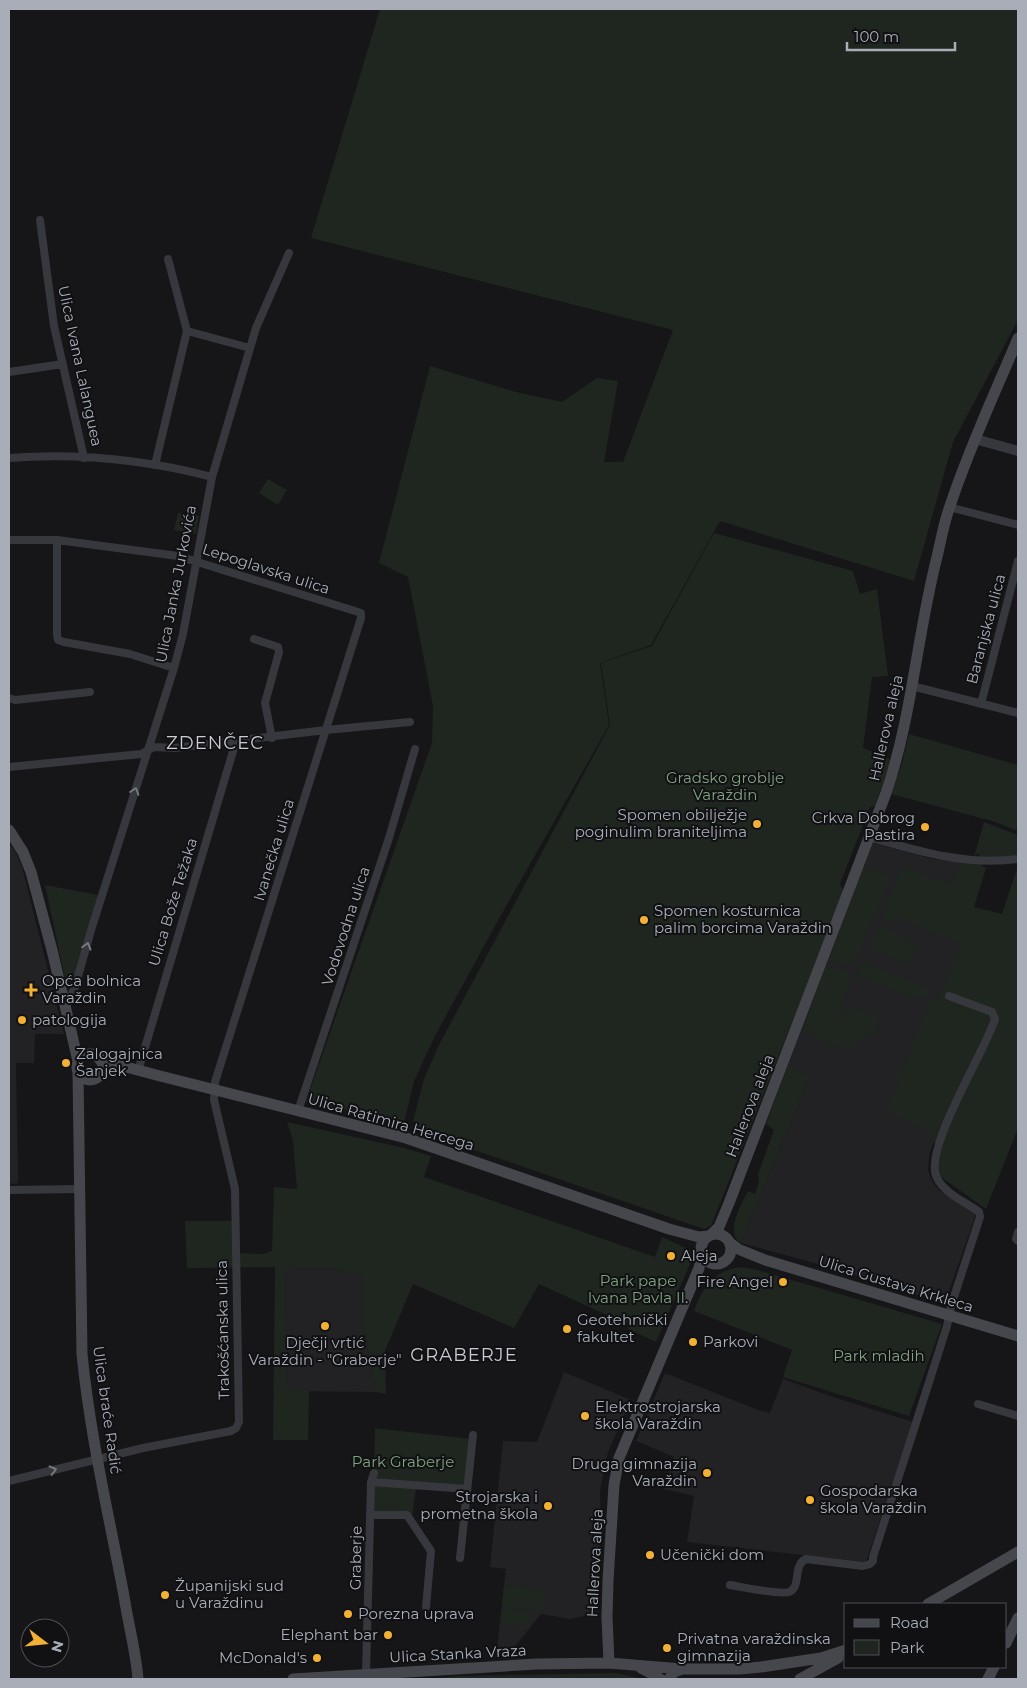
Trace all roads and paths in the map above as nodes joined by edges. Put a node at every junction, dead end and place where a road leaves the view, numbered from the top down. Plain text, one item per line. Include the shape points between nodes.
1 (40, 220) dead end
2 (290, 253) dead end
3 (168, 259) dead end
4 (187, 331) junction
5 (1018, 338) edge
6 (250, 348) junction
7 (63, 364) junction
8 (9, 372) edge
9 (975, 439) junction
10 (1018, 451) edge
11 (9, 458) edge
12 (84, 458) junction
13 (155, 465) junction
14 (212, 477) junction
15 (949, 507) junction
16 (1018, 525) edge
17 (9, 540) edge
18 (57, 540) junction
19 (196, 561) junction
20 (1018, 561) edge
21 (361, 618) joint
22 (254, 639) dead end
23 (174, 668) junction
24 (912, 686) junction
25 (90, 692) dead end
26 (9, 698) edge
27 (981, 704) junction
28 (1018, 713) edge
29 (410, 722) dead end
30 (326, 730) junction
31 (272, 738) junction
32 (236, 741) junction
33 (415, 749) dead end
34 (148, 751) junction
35 (9, 768) edge
36 (9, 830) edge
37 (869, 837) junction
38 (1018, 859) edge
39 (949, 996) dead end
40 (65, 1008) junction
41 (73, 1035) junction
42 (96, 1057) junction
43 (78, 1067) junction
44 (133, 1069) junction
45 (97, 1078) junction
46 (214, 1090) junction
47 (80, 1111) junction
48 (298, 1111) junction
49 (80, 1189) junction
50 (9, 1190) edge
51 (729, 1202) junction
52 (669, 1230) junction
53 (1018, 1232) edge
54 (710, 1236) junction
55 (729, 1241) junction
56 (1018, 1241) edge
57 (702, 1253) junction
58 (765, 1260) junction
59 (721, 1262) junction
60 (686, 1300) junction
61 (949, 1315) junction
62 (1018, 1336) edge
63 (978, 1404) dead end
64 (1018, 1416) edge
65 (473, 1436) dead end
66 (97, 1460) junction
67 (374, 1473) dead end
68 (9, 1481) edge
69 (370, 1482) junction
70 (467, 1489) junction
71 (371, 1515) junction
72 (1018, 1552) edge
73 (460, 1558) dead end
74 (730, 1585) dead end
75 (930, 1603) edge
76 (426, 1607) dead end
77 (1018, 1618) edge
78 (1007, 1642) edge
79 (844, 1652) edge
80 (844, 1653) edge
81 (609, 1662) junction
82 (625, 1664) junction
83 (761, 1667) junction
84 (682, 1669) junction
85 (366, 1674) junction
86 (379, 1676) edge
87 (138, 1679) edge
88 (294, 1679) edge
89 (660, 1679) edge
90 (669, 1679) edge
91 (762, 1679) edge
92 (800, 1679) edge

1 - 7 street, Ulica Ivana Lalanguea via 54,326
2 - 6 street, Ulica Janka Jurkovića
3 - 4 street
4 - 6 street
4 - 13 street
5 - 9 main road, Hallerova aleja
6 - 14 street, Ulica Janka Jurkovića
7 - 8 street
7 - 12 street, Ulica Ivana Lalanguea
9 - 10 street
9 - 15 main road, Hallerova aleja
11 - 12 street
12 - 13 street
13 - 14 street
14 - 19 street, Ulica Janka Jurkovića
15 - 16 street
15 - 24 main road, Hallerova aleja via 925,607
17 - 18 street, Lepoglavska ulica
18 - 19 street, Lepoglavska ulica
18 - 23 street via 58,640 130,654
19 - 21 street, Lepoglavska ulica via 361,613
19 - 23 street, Ulica Janka Jurkovića
20 - 27 street, Baranjska ulica
21 - 30 street, Ivanečka ulica
22 - 31 street via 278,648 279,652 265,703
23 - 34 street, Ulica Janka Jurkovića
24 - 27 street
24 - 37 main road, Hallerova aleja via 894,771
25 - 26 street
27 - 28 street
29 - 30 street
30 - 31 street
30 - 46 street, Ivanečka ulica
31 - 32 street
32 - 34 street via 175,748 154,747
32 - 44 street, Ulica Bože Težaka
33 - 48 street, Vodovodna ulica via 383,857
34 - 35 street
40 -> 34 street, Ulica Janka Jurkovića via 75,987
36 - 40 main road, Ulica braće Radić via 31,872
37 - 38 street via 955,859
37 - 51 main road, Hallerova aleja
39 - 61 street via 992,1012 995,1019 942,1135 934,1162 939,1182 979,1212 980,1217
40 - 41 main road, Ulica braće Radić
41 - 42 main road, Ulica braće Radić via 85,1050
41 - 43 main road, Ulica braće Radić
42 - 43 main road via 84,1056
42 - 44 main road, Ulica Ratimira Hercega
42 - 45 main road via 102,1070
43 - 45 main road via 84,1079
43 - 47 main road, Ulica braće Radić
44 - 45 main road, Ulica Ratimira Hercega via 106,1072
44 - 46 main road, Ulica Ratimira Hercega
45 - 47 main road, Ulica braće Radić via 88,1084
46 - 48 main road, Ulica Ratimira Hercega
46 - 66 street, Trakošćanska ulica via 235,1189 239,1422 231,1432
47 - 49 main road, Ulica braće Radić
48 - 52 main road, Ulica Ratimira Hercega via 426,1144
49 - 50 street
49 - 66 main road, Ulica braće Radić via 82,1354
51 - 54 main road, Hallerova aleja via 719,1227
51 - 55 main road, Hallerova aleja via 726,1227
52 - 54 main road, Ulica Ratimira Hercega via 698,1237
52 - 57 main road, Ulica Ratimira Hercega
53 - 56 street
54 - 55 main road via 720,1235
54 - 57 main road via 703,1243
55 - 58 main road, Ulica Gustava Krkleca via 738,1249
55 - 59 main road via 731,1252
57 - 59 main road via 708,1262
57 - 60 main road, Hallerova aleja via 700,1268
58 - 59 main road, Ulica Gustava Krkleca
58 - 61 main road, Ulica Gustava Krkleca
59 - 60 main road, Hallerova aleja via 706,1272
60 - 81 main road, Hallerova aleja via 619,1458 614,1484 608,1590
61 - 62 main road, Ulica Gustava Krkleca
61 - 74 street via 873,1561 863,1566 806,1559 798,1566 790,1592
63 - 64 street
65 - 70 street
68 -> 66 street, Trakošćanska ulica
66 - 87 main road, Ulica braće Radić
67 - 69 street, Graberje
69 - 70 street
69 - 71 street, Graberje
70 - 73 street
71 - 76 street via 407,1515 432,1551
71 - 85 street, Graberje
72 - 75 main road
77 - 78 main road
79 - 83 main road, Ulica Stanka Vraza
80 - 92 main road
81 - 82 main road, Ulica Stanka Vraza
81 - 86 main road, Ulica Stanka Vraza
82 - 84 main road, Ulica Stanka Vraza
82 - 89 main road, Ulica Stanka Vraza
83 - 84 main road, Ulica Stanka Vraza
83 - 91 main road
84 - 90 main road
85 - 86 main road, Ulica Stanka Vraza
85 - 88 main road, Ulica Stanka Vraza

